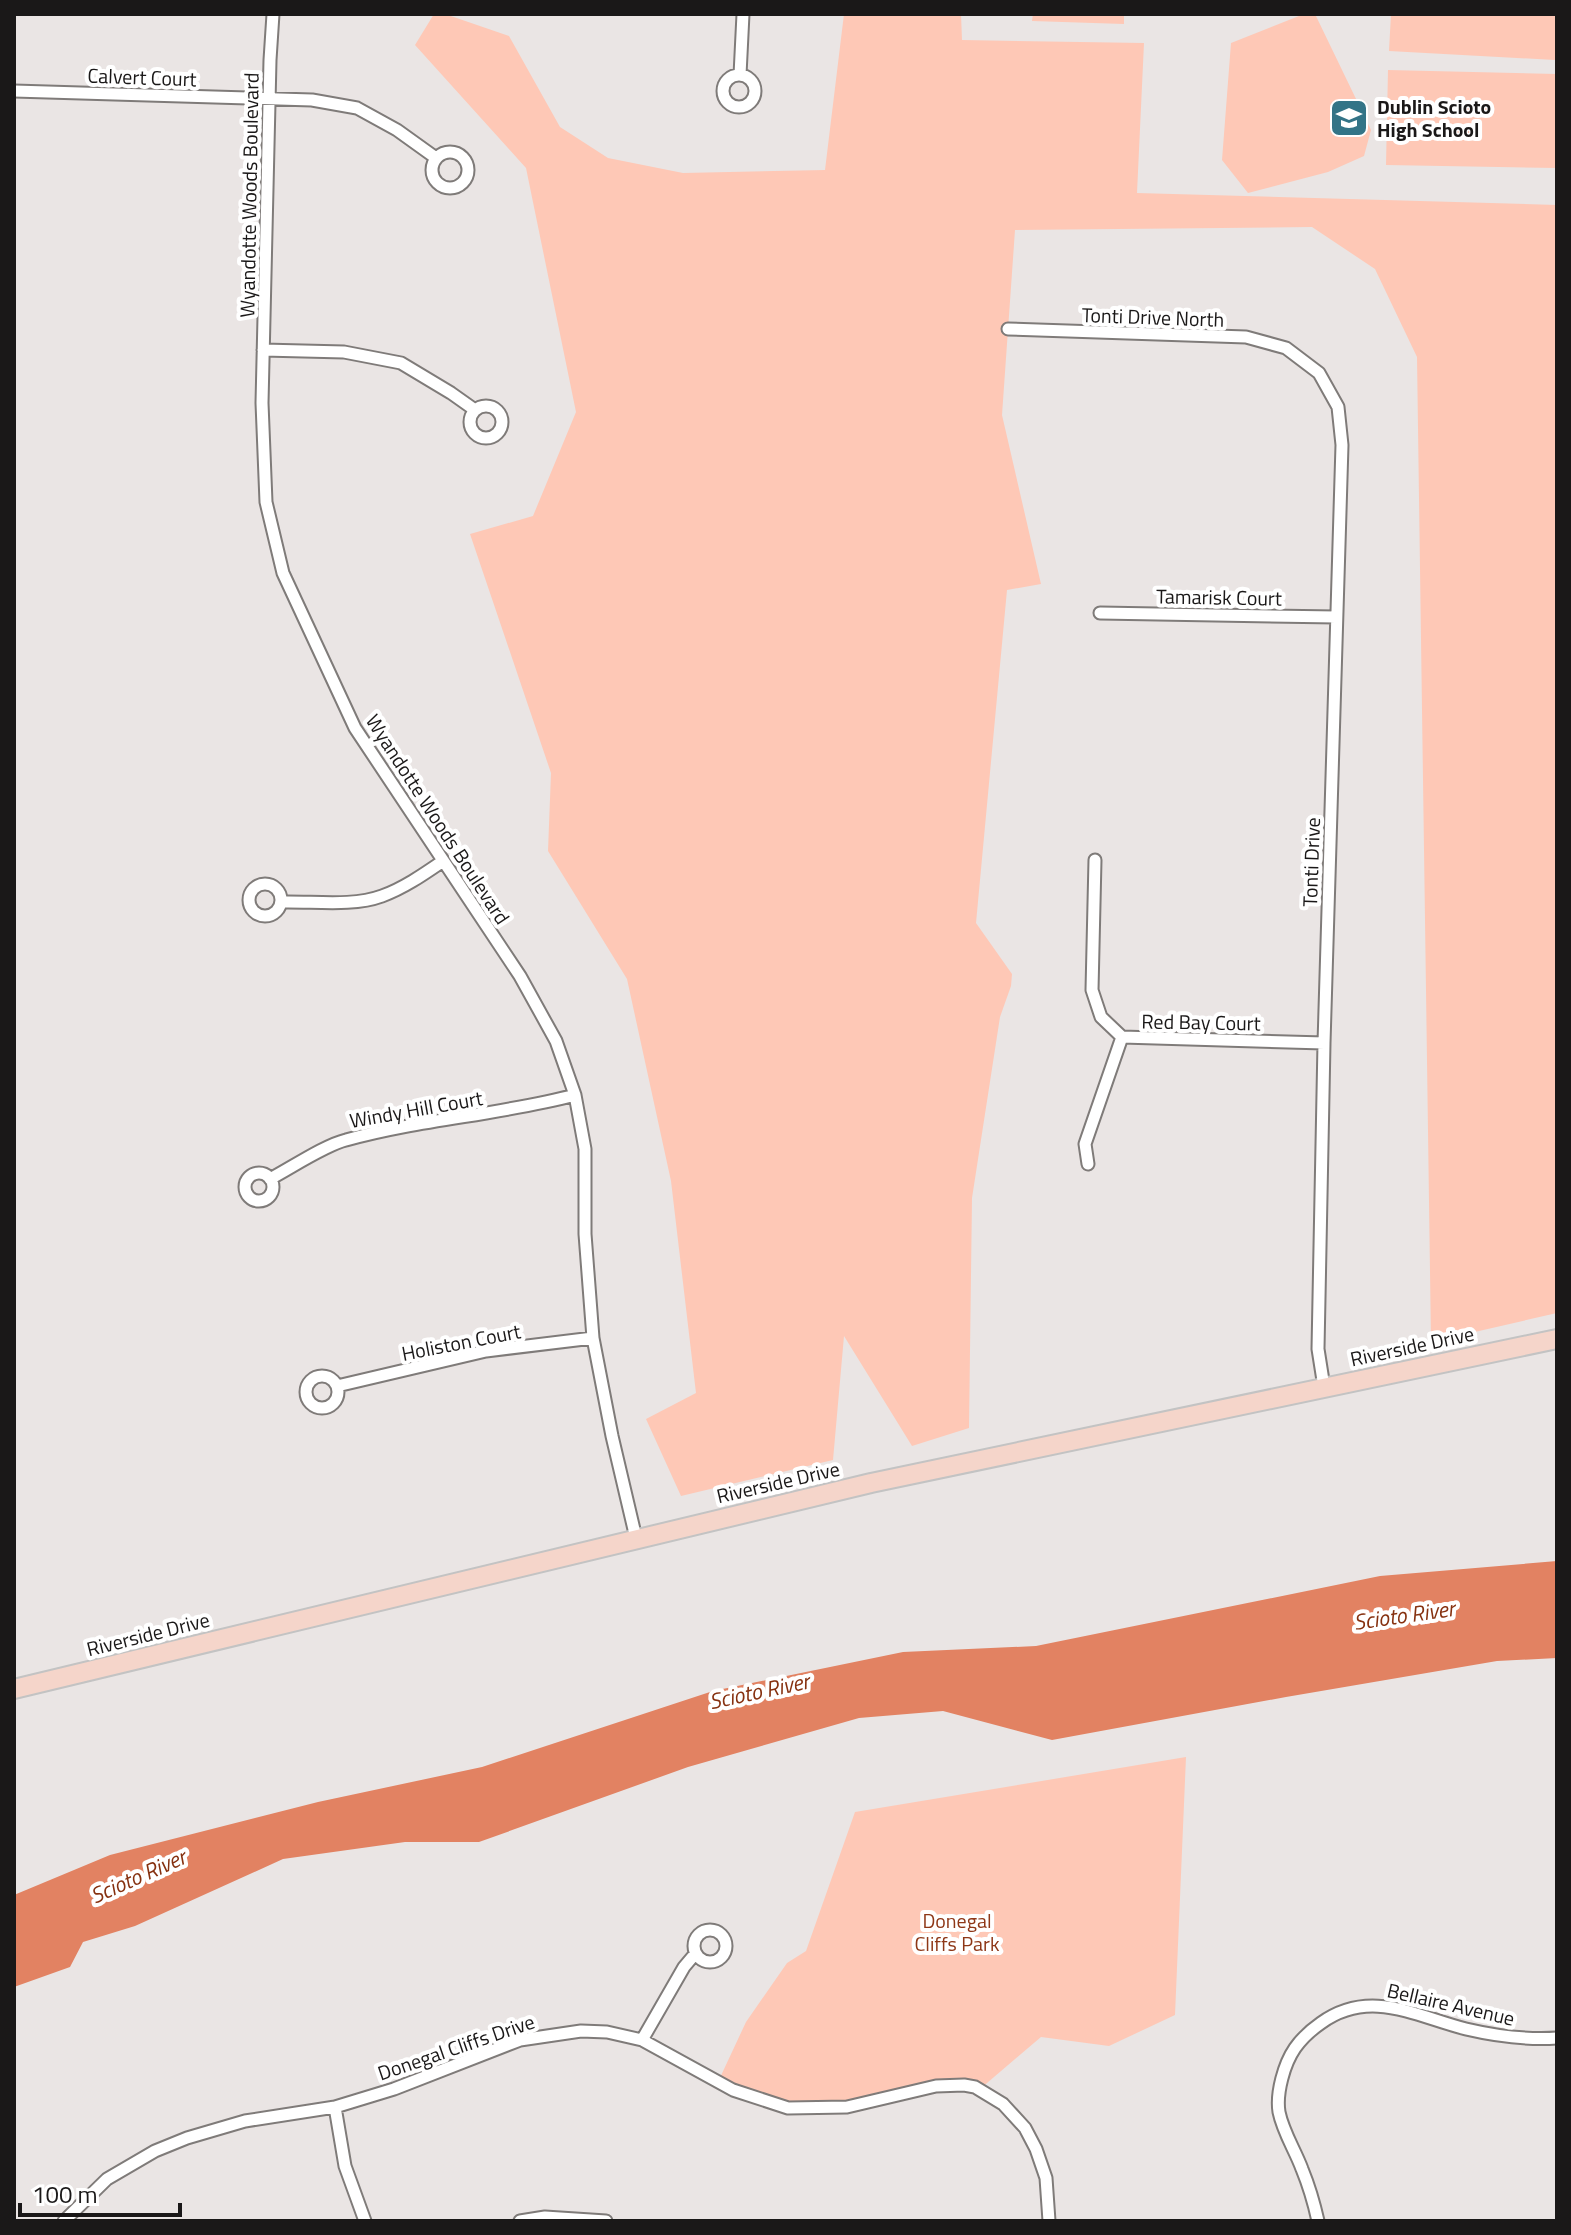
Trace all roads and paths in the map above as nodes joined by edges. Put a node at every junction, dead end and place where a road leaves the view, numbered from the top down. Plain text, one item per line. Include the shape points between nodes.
1 (273, 14) edge
2 (743, 14) edge
3 (740, 75) dead end
4 (14, 91) edge
5 (269, 99) junction
6 (436, 158) dead end
7 (1008, 329) dead end
8 (263, 350) junction
9 (1294, 354) joint
10 (475, 410) dead end
11 (1100, 613) dead end
12 (1336, 617) junction
13 (1095, 860) dead end
14 (443, 861) junction
15 (281, 902) dead end
16 (1122, 1037) junction
17 (1324, 1043) junction
18 (575, 1095) junction
19 (1088, 1164) dead end
20 (270, 1179) dead end
21 (593, 1338) junction
22 (1557, 1339) edge
23 (337, 1386) dead end
24 (1324, 1387) junction
25 (636, 1538) junction
26 (14, 1689) edge
27 (695, 1954) dead end
28 (1557, 2038) edge
29 (642, 2040) junction
30 (335, 2107) junction
31 (64, 2221) edge
32 (365, 2221) edge
33 (520, 2221) edge
34 (606, 2221) edge
35 (1049, 2221) edge
36 (1318, 2221) edge

1 - 5 street, Wyandotte Woods Boulevard
2 - 3 street
4 - 5 street, Calvert Court
5 - 6 street, Calvert Court via 357,108
5 - 8 street, Wyandotte Woods Boulevard
7 - 9 street, Tonti Drive North via 1246,337
8 - 10 street via 344,352 401,363
8 - 14 street, Wyandotte Woods Boulevard via 266,502 283,573 355,728
9 - 12 street, Tonti Drive via 1319,373 1338,407 1342,445
11 - 12 street, Tamarisk Court
12 - 17 street, Tonti Drive
13 - 16 street, Red Bay Court via 1092,990 1101,1017
14 - 15 street via 381,897
14 - 18 street, Wyandotte Woods Boulevard via 520,976 556,1041
16 - 17 street, Red Bay Court
16 - 19 street via 1085,1144
17 - 24 street, Tonti Drive via 1318,1349
18 - 20 street, Windy Hill Court via 343,1140
18 - 21 street, Wyandotte Woods Boulevard via 585,1149
21 - 23 street, Holiston Court via 486,1351
21 - 25 street, Wyandotte Woods Boulevard
22 - 24 main road, Riverside Drive
24 - 25 main road, Riverside Drive
25 - 26 main road, Riverside Drive
27 - 29 street
28 - 36 street, Bellaire Avenue via 1492,2034 1373,2005 1332,2015 1313,2029 1291,2054 1279,2111
29 - 30 street, Donegal Cliffs Drive via 607,2032 542,2035
29 - 35 street, Donegal Cliffs Drive via 733,2090 788,2108 847,2107 936,2086 970,2086 990,2094 1025,2128 1036,2149 1046,2178
30 - 31 street, Donegal Cliffs Drive via 245,2121 155,2151 107,2179
30 - 32 street via 345,2166
33 - 34 street

